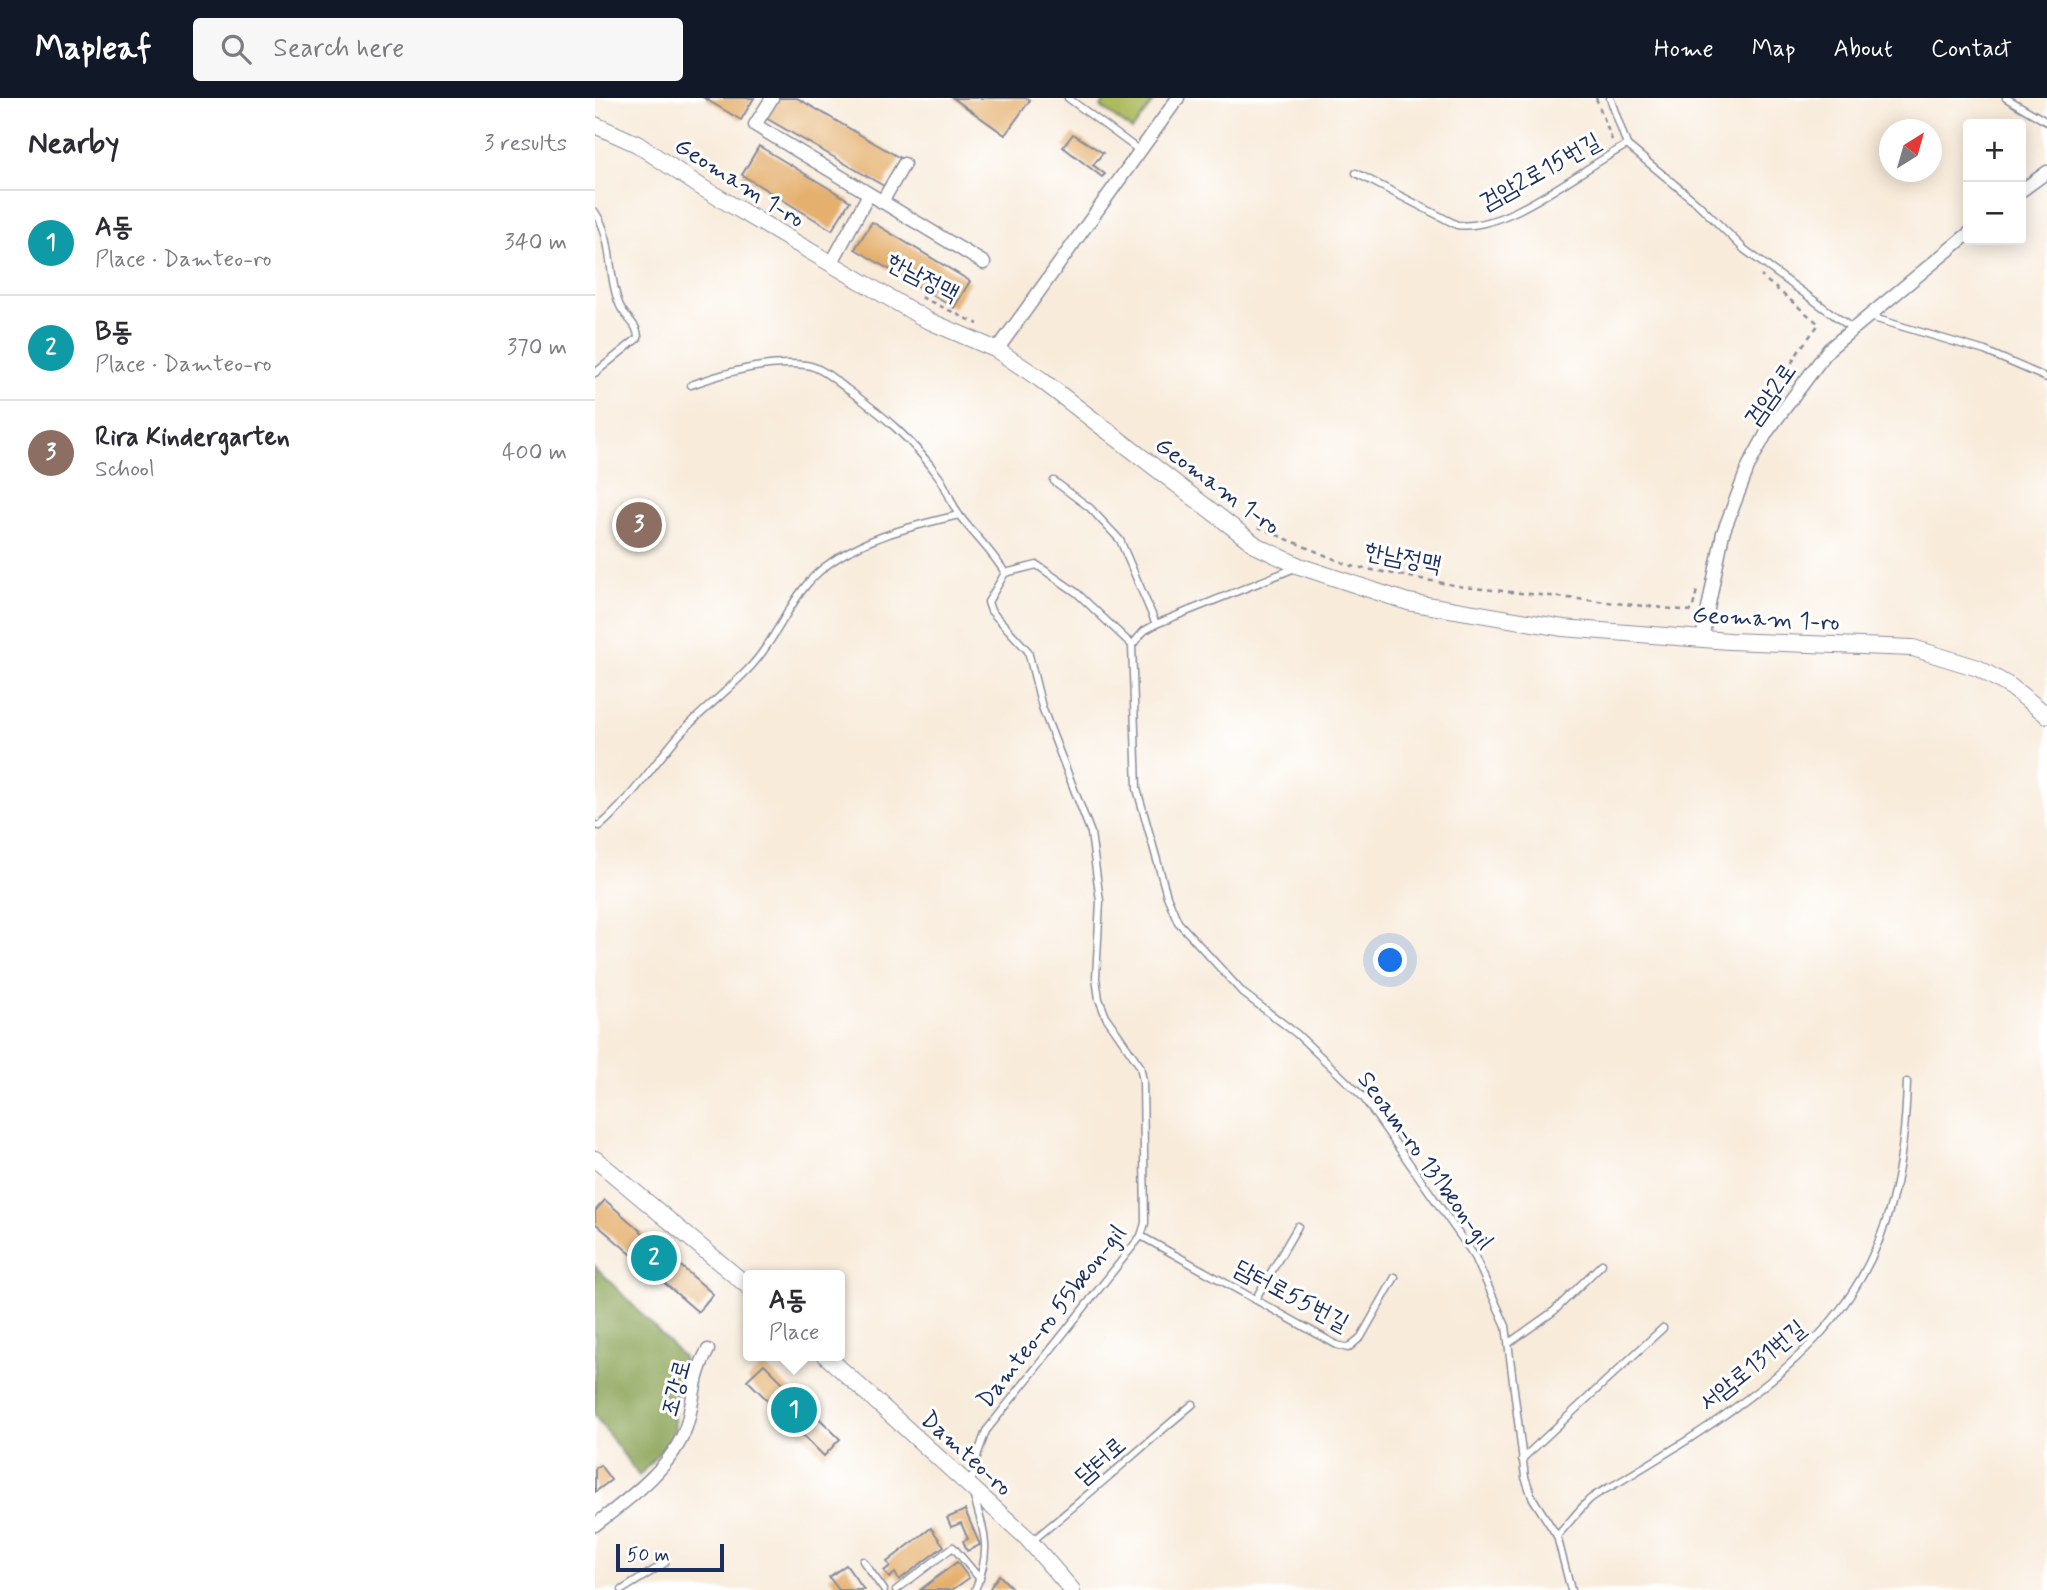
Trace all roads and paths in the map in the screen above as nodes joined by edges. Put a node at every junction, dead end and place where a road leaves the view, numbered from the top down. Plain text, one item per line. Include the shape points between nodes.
1 (772, 98) edge
2 (1068, 98) edge
3 (1178, 98) edge
4 (1596, 98) edge
5 (1610, 98) edge
6 (2006, 98) edge
7 (2047, 122) edge
8 (595, 125) edge
9 (1627, 145) junction
10 (1140, 151) junction
11 (1616, 151) junction
12 (904, 164) dead end
13 (2047, 172) edge
14 (1356, 173) dead end
15 (2026, 187) edge
16 (869, 194) junction
17 (882, 202) junction
18 (595, 212) edge
19 (1963, 238) edge
20 (984, 263) dead end
21 (831, 264) junction
22 (1757, 272) dead end
23 (914, 294) dead end
24 (1868, 316) junction
25 (1853, 329) junction
26 (1001, 344) junction
27 (595, 373) edge
28 (2047, 378) edge
29 (691, 385) dead end
30 (1756, 423) dead end
31 (1054, 481) dead end
32 (959, 515) junction
33 (1249, 523) dead end
34 (1299, 566) junction
35 (1005, 573) junction
36 (1697, 587) dead end
37 (1156, 624) junction
38 (1702, 639) junction
39 (1132, 645) junction
40 (2047, 715) edge
41 (597, 827) edge
42 (1907, 1082) dead end
43 (595, 1159) edge
44 (1298, 1226) dead end
45 (1141, 1236) junction
46 (1602, 1264) dead end
47 (1395, 1276) dead end
48 (743, 1283) edge
49 (1256, 1298) junction
50 (1663, 1328) dead end
51 (1509, 1343) junction
52 (708, 1350) dead end
53 (832, 1361) edge
54 (1193, 1404) dead end
55 (1522, 1459) junction
56 (971, 1487) junction
57 (595, 1525) edge
58 (1557, 1536) junction
59 (1030, 1543) junction
60 (863, 1561) dead end
61 (665, 1563) dead end
62 (980, 1579) junction
63 (622, 1590) edge
64 (884, 1590) edge
65 (896, 1590) edge
66 (975, 1590) edge
67 (1072, 1590) edge
68 (1571, 1590) edge

1 - 16 street via 755,125
2 - 10 lane
3 - 10 street
4 - 11 path
5 - 9 lane, 검암2로15번길
6 - 7 lane
8 - 21 street, Geomam 1-ro via 637,144
9 - 11 lane, 검암2로15번길
9 - 25 lane, 검암2로15번길 via 1745,250
10 - 26 street
11 - 14 lane, 검암2로15번길 via 1526,206 1473,228 1457,225
12 - 17 street
13 - 15 street
16 - 17 street
16 - 21 street
17 - 20 street
18 - 27 lane via 605,234 619,304 638,330 638,338
19 - 24 street, 검암2로
21 - 26 street, Geomam 1-ro via 926,320
22 - 30 path via 1819,324
23 - 26 path, 한남정맥
24 - 25 street, 검암2로
24 - 28 lane via 1985,351
25 - 38 street, 검암2로 via 1829,349 1794,392 1749,465 1723,533
26 - 34 street, Geomam 1-ro via 1257,546
29 - 32 lane via 755,368 809,365 895,424 941,480
31 - 37 lane via 1090,508 1120,540
32 - 35 lane
32 - 41 lane via 880,539 823,568 754,664 709,702 626,803
33 - 36 path, 한남정맥 via 1351,566 1464,587 1692,611
34 - 37 lane
34 - 38 street, Geomam 1-ro via 1408,602 1489,617
35 - 39 lane via 1037,565 1077,593
35 - 45 lane, Damteo-ro 55beon-gil via 988,602 1028,651 1042,707 1091,832 1100,901 1099,999 1140,1066 1145,1206
37 - 39 lane
38 - 40 street, Geomam 1-ro via 1913,648 1978,668
39 - 51 lane, Seoam-ro 131beon-gil via 1137,789 1178,922 1243,993 1297,1034 1363,1097 1475,1257 1493,1292
42 - 58 lane, 서암로131번길 via 1901,1166 1876,1250 1849,1300 1821,1335 1780,1373 1689,1438 1590,1499
43 - 48 street
44 - 49 lane
45 - 49 lane, 담터로55번길
45 - 56 lane, Damteo-ro 55beon-gil via 986,1431
46 - 51 lane via 1554,1311
47 - 49 lane, 담터로55번길 via 1361,1337 1347,1348
50 - 55 lane
51 - 55 lane, Seoam-ro 131beon-gil
52 - 57 street, 조강로 via 696,1371 680,1444
53 - 56 street, Damteo-ro
54 - 59 lane, 담터로
55 - 58 lane, Seoam-ro 131beon-gil via 1532,1497
56 - 59 street, Damteo-ro
56 - 62 lane via 986,1539
58 - 68 lane, Seoam-ro 131beon-gil
59 - 67 street, Damteo-ro
60 - 64 lane
61 - 63 lane
62 - 65 lane via 953,1547
62 - 66 lane

